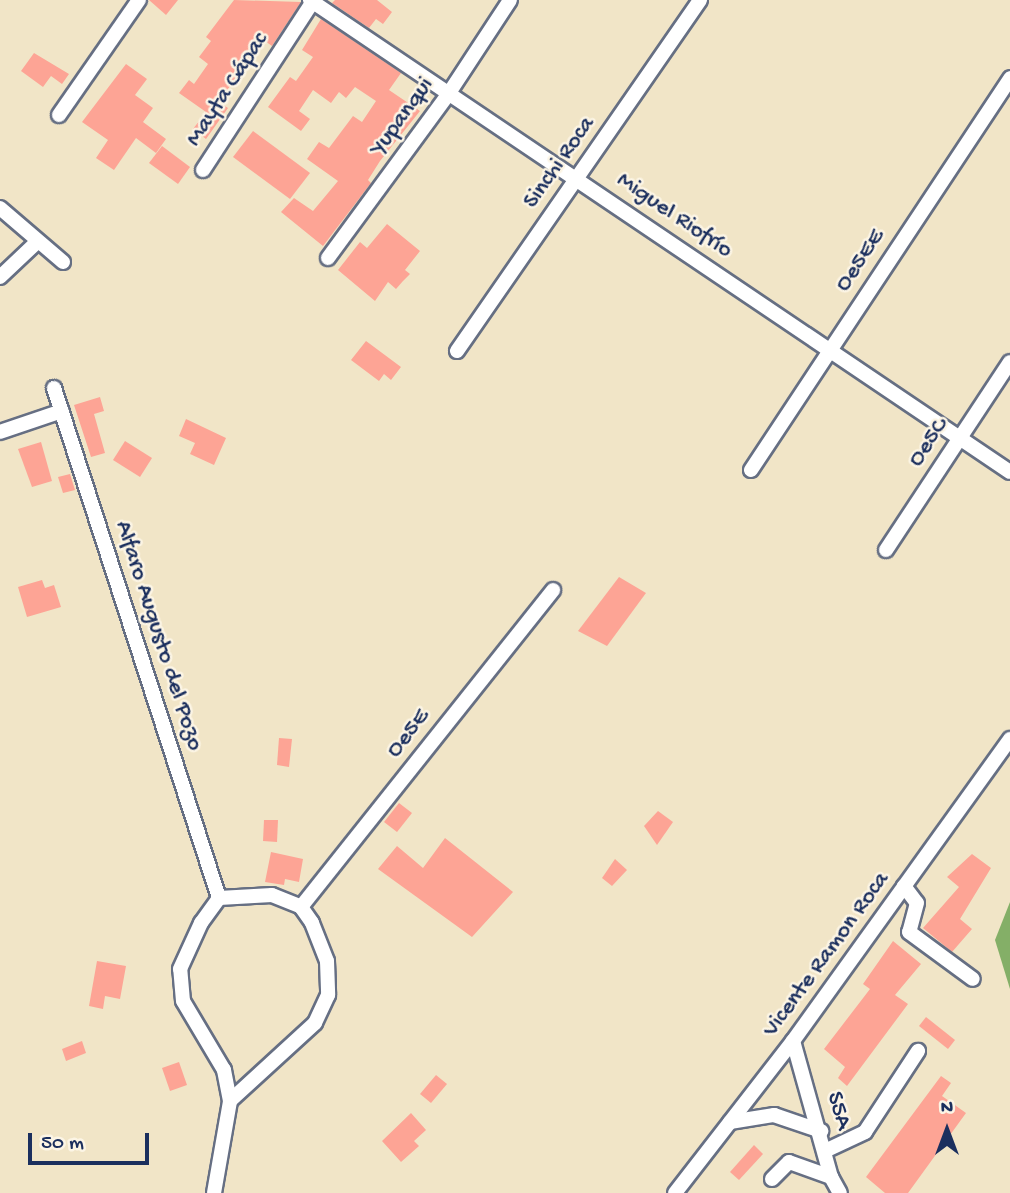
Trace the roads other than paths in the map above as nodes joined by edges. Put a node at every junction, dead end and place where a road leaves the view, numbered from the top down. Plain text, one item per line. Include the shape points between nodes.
1 (139, 0) edge
2 (510, 0) edge
3 (700, 0) edge
4 (313, 1) edge
5 (1010, 78) edge
6 (449, 93) junction
7 (59, 115) dead end
8 (203, 170) dead end
9 (578, 179) junction
10 (0, 208) edge
11 (36, 243) junction
12 (328, 258) dead end
13 (63, 262) dead end
14 (0, 277) edge
15 (831, 349) junction
16 (457, 351) dead end
17 (1010, 362) edge
18 (54, 388) dead end
19 (62, 411) junction
20 (0, 432) edge
21 (961, 436) junction
22 (751, 470) dead end
23 (1010, 472) edge
24 (886, 550) dead end
25 (553, 590) dead end
26 (1010, 739) edge
27 (904, 886) junction
28 (219, 898) junction
29 (301, 907) junction
30 (973, 979) dead end
31 (793, 1041) junction
32 (918, 1051) dead end
33 (230, 1101) junction
34 (730, 1122) junction
35 (821, 1131) junction
36 (827, 1150) junction
37 (831, 1177) junction
38 (772, 1179) dead end
39 (214, 1193) edge
40 (675, 1193) edge
41 (840, 1193) edge

1 - 7 street
2 - 6 street, Yupanqui
3 - 9 street, Sinchi Roca
4 - 6 street, Miguel Riofrío
4 - 8 street, Mayta Cápac
5 - 15 street, Oe5EE
6 - 9 street, Miguel Riofrío
6 - 12 street, Yupanqui
9 - 15 street, Miguel Riofrío
9 - 16 street, Sinchi Roca
10 - 11 street
11 - 13 street
11 - 14 street
15 - 21 street, Miguel Riofrío
15 - 22 street, Oe5EE
17 - 21 street, Oe5C
18 - 19 street, Alfaro Augusto del Pozo
19 - 20 street
19 - 28 street, Alfaro Augusto del Pozo
21 - 23 street, Miguel Riofrío
21 - 24 street, Oe5C
25 - 29 street, Oe5E
26 - 27 street, Vicente Ramon Roca
27 - 30 street via 917,903 909,932
27 - 31 street, Vicente Ramon Roca
28 - 29 street via 258,893
28 - 33 street via 187,950 180,988 223,1070
29 - 33 street via 327,961 328,995 315,1023
31 - 34 street, Vicente Ramon Roca
31 - 35 street, S5A
32 - 36 street via 864,1132
33 - 39 street
34 - 35 street via 774,1115
34 - 40 street, Vicente Ramon Roca
35 - 36 street, S5A
36 - 37 street, S5A
37 - 38 street via 789,1162
37 - 41 street, S5A

